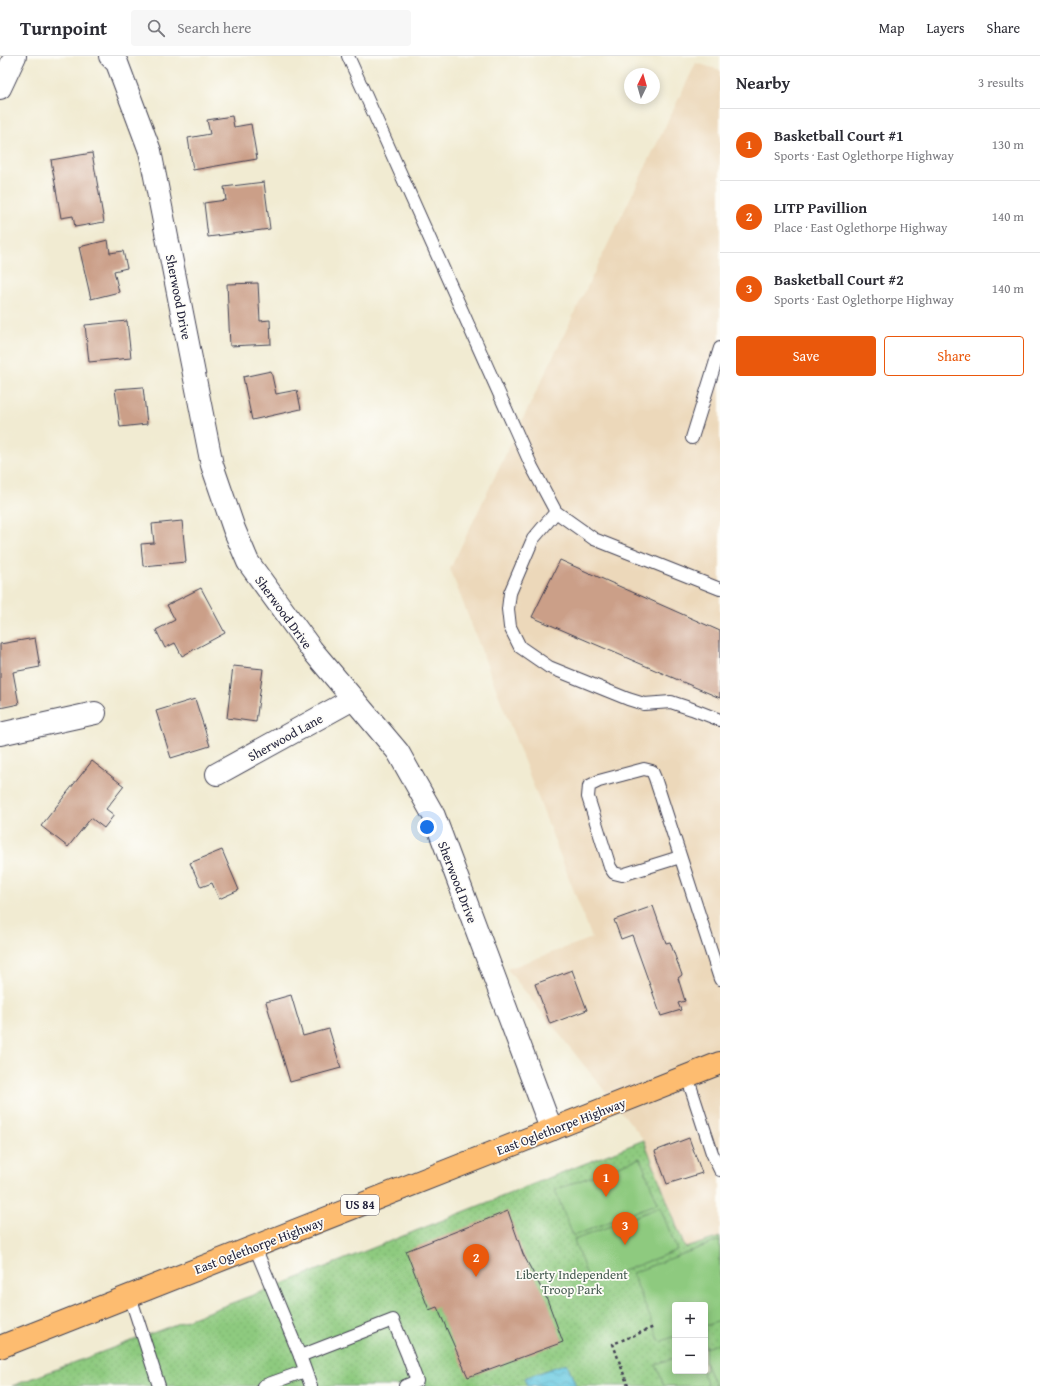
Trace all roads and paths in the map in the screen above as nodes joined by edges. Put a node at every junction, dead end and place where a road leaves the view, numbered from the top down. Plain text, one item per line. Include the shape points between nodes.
1 (16, 56) edge
2 (110, 56) edge
3 (348, 56) edge
4 (0, 88) edge
5 (720, 348) edge
6 (692, 438) dead end
7 (556, 512) junction
8 (720, 589) edge
9 (353, 699) junction
10 (94, 713) dead end
11 (720, 720) edge
12 (0, 734) edge
13 (217, 774) dead end
14 (680, 857) junction
15 (720, 979) edge
16 (720, 1063) edge
17 (687, 1076) junction
18 (553, 1129) junction
19 (716, 1152) edge
20 (720, 1170) edge
21 (255, 1247) junction
22 (130, 1296) junction
23 (654, 1327) dead end
24 (0, 1347) edge
25 (300, 1356) junction
26 (305, 1371) junction
27 (158, 1386) edge
28 (263, 1386) edge
29 (310, 1386) edge
30 (405, 1386) edge
31 (628, 1386) edge

1 - 4 street
2 - 9 street, Sherwood Drive via 117,63 150,151 212,466 234,529 248,562 312,650
3 - 7 lane via 532,467
5 - 6 lane
7 - 8 lane via 594,539
7 - 11 lane via 533,539 510,593 510,627 520,647 549,667 628,699 644,704 670,702
9 - 13 street, Sherwood Lane
9 - 18 street, Sherwood Drive via 398,752 434,816
10 - 12 street
14 - 14 lane via 652,771 644,769 589,786 588,797 614,873 622,875
14 - 15 lane
16 - 17 highway, East Oglethorpe Highway / US 84
17 - 18 highway, East Oglethorpe Highway / US 84
17 - 19 lane
18 - 21 highway, East Oglethorpe Highway / US 84
19 - 20 lane
21 - 22 highway, East Oglethorpe Highway / US 84
21 - 25 lane
22 - 24 highway, East Oglethorpe Highway / US 84
22 - 27 lane
23 - 31 path via 613,1344
25 - 26 lane
25 - 30 lane via 393,1320 417,1381
26 - 28 lane
26 - 29 lane

